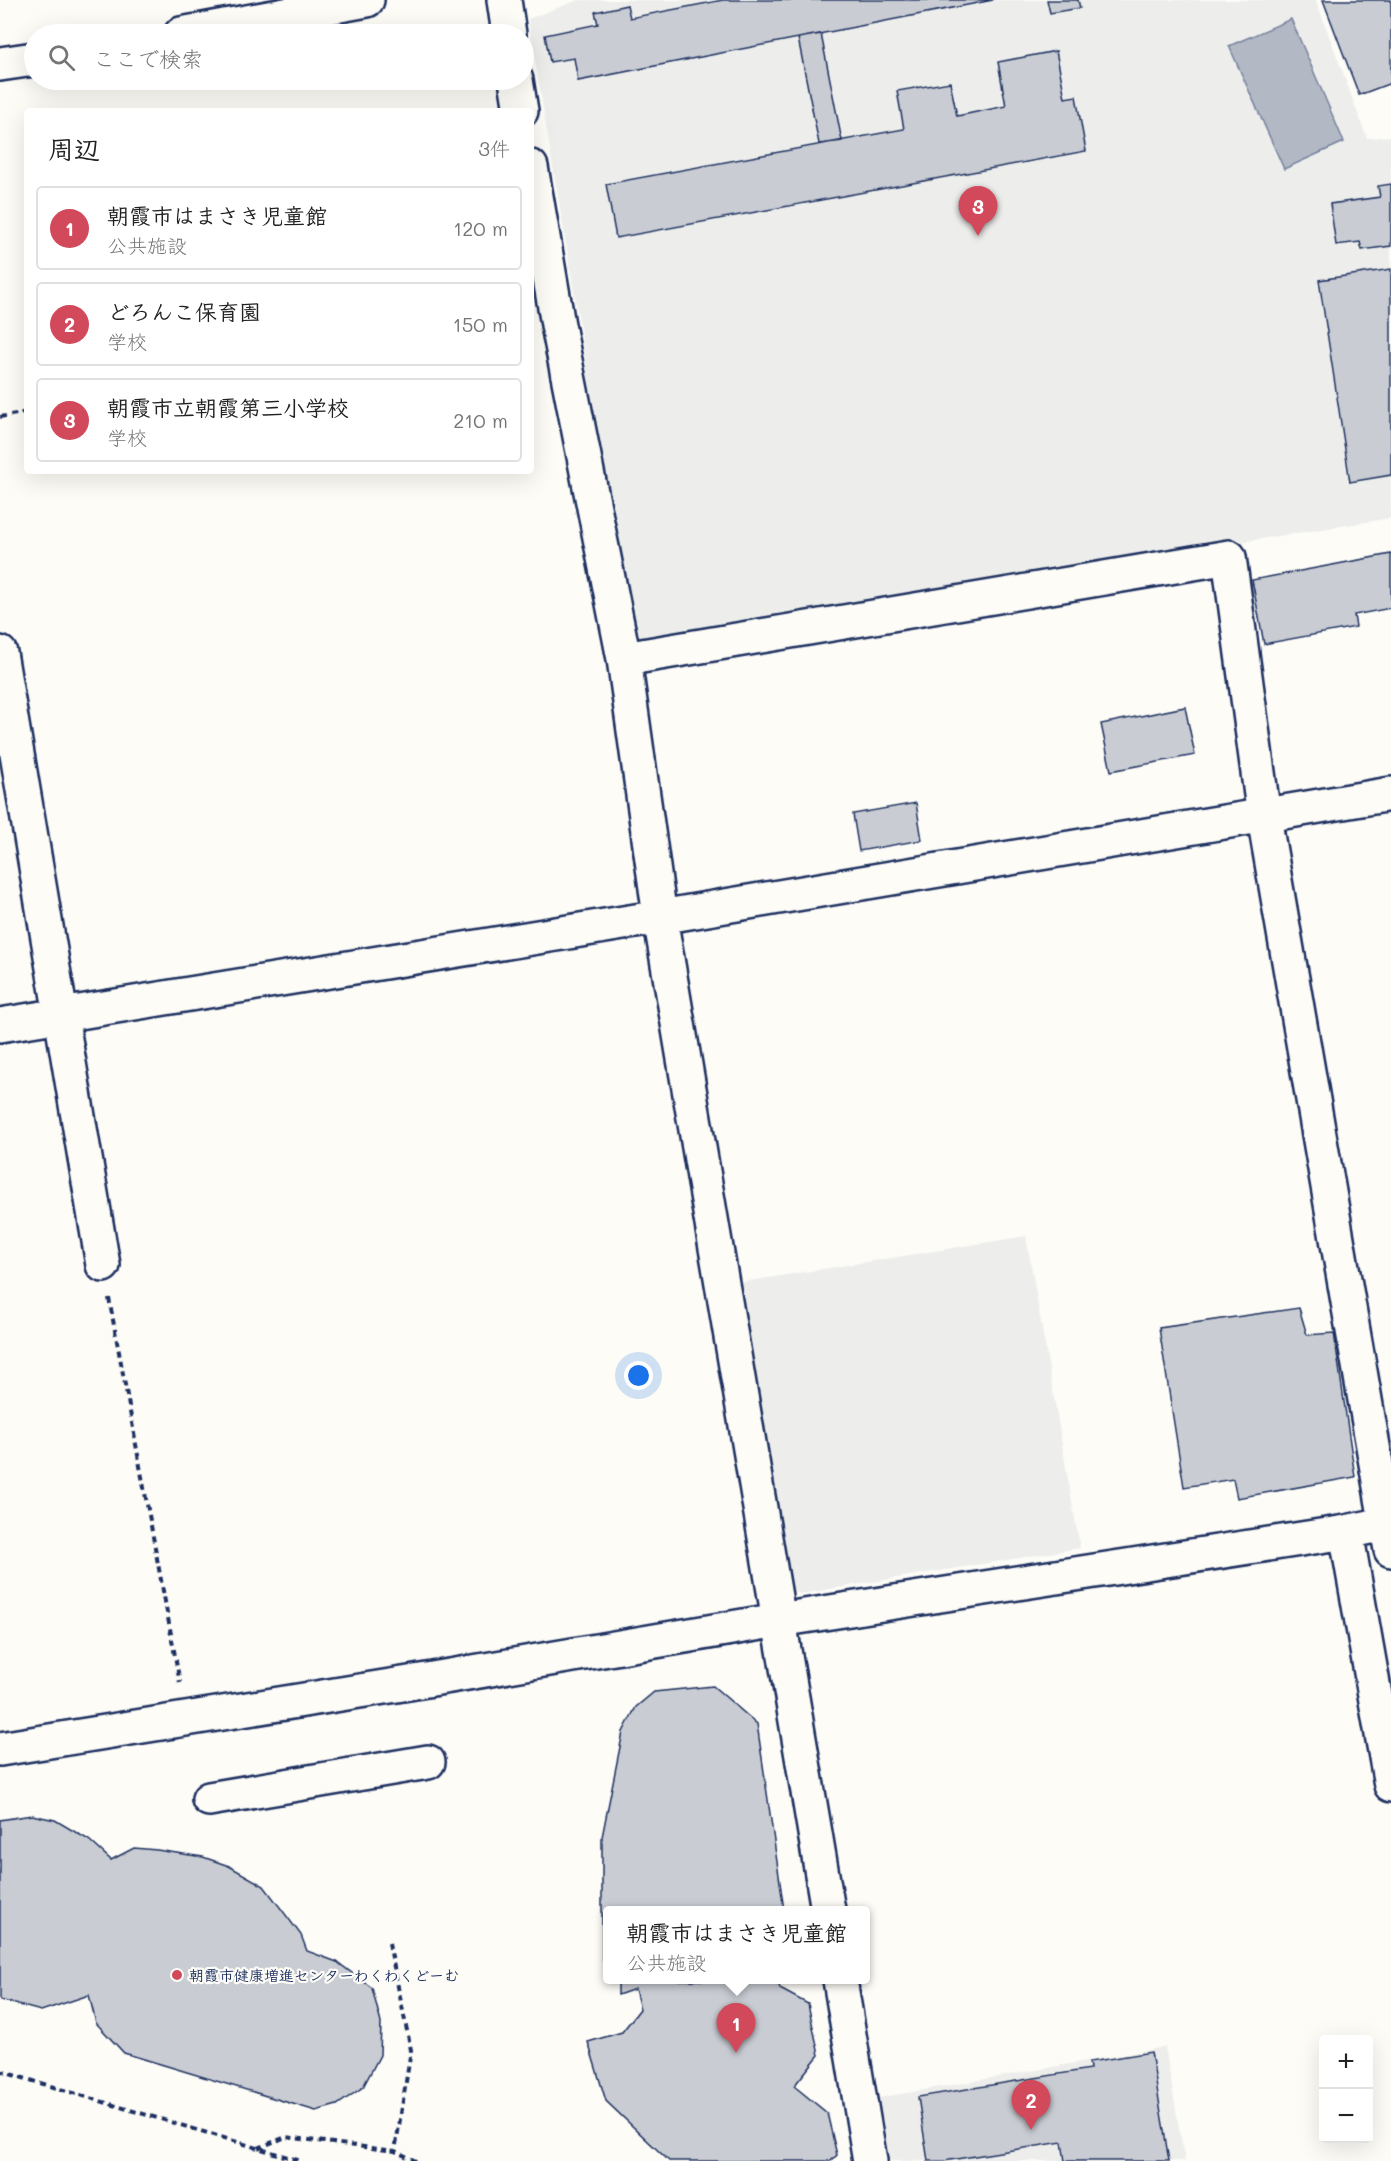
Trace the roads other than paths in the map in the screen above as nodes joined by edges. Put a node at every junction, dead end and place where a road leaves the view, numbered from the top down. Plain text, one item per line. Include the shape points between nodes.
1 (367, 0) edge
2 (504, 0) edge
3 (235, 24) edge
4 (508, 24) edge
5 (24, 60) edge
6 (0, 63) edge
7 (518, 90) edge
8 (521, 108) edge
9 (534, 185) edge
10 (0, 653) edge
11 (624, 659) junction
12 (1391, 794) edge
13 (1264, 817) junction
14 (660, 917) junction
15 (60, 1015) junction
16 (0, 1025) edge
17 (103, 1265) road end
18 (1389, 1531) edge
19 (1346, 1532) junction
20 (779, 1620) junction
21 (0, 1749) edge
22 (428, 1762) dead end
23 (1391, 1785) edge
24 (209, 1799) dead end
25 (827, 1906) edge
26 (841, 1984) edge
27 (870, 2161) edge

1 - 3 street
2 - 4 street
5 - 6 street
7 - 8 street
9 - 11 street
10 - 15 street
11 - 13 street via 1229,557
11 - 14 street
12 - 13 street
13 - 14 street
13 - 18 street
14 - 15 street
14 - 20 street
15 - 16 street
15 - 17 street
18 - 19 street
19 - 20 street
19 - 23 street
20 - 21 street
20 - 25 street
22 - 24 street
26 - 27 street

